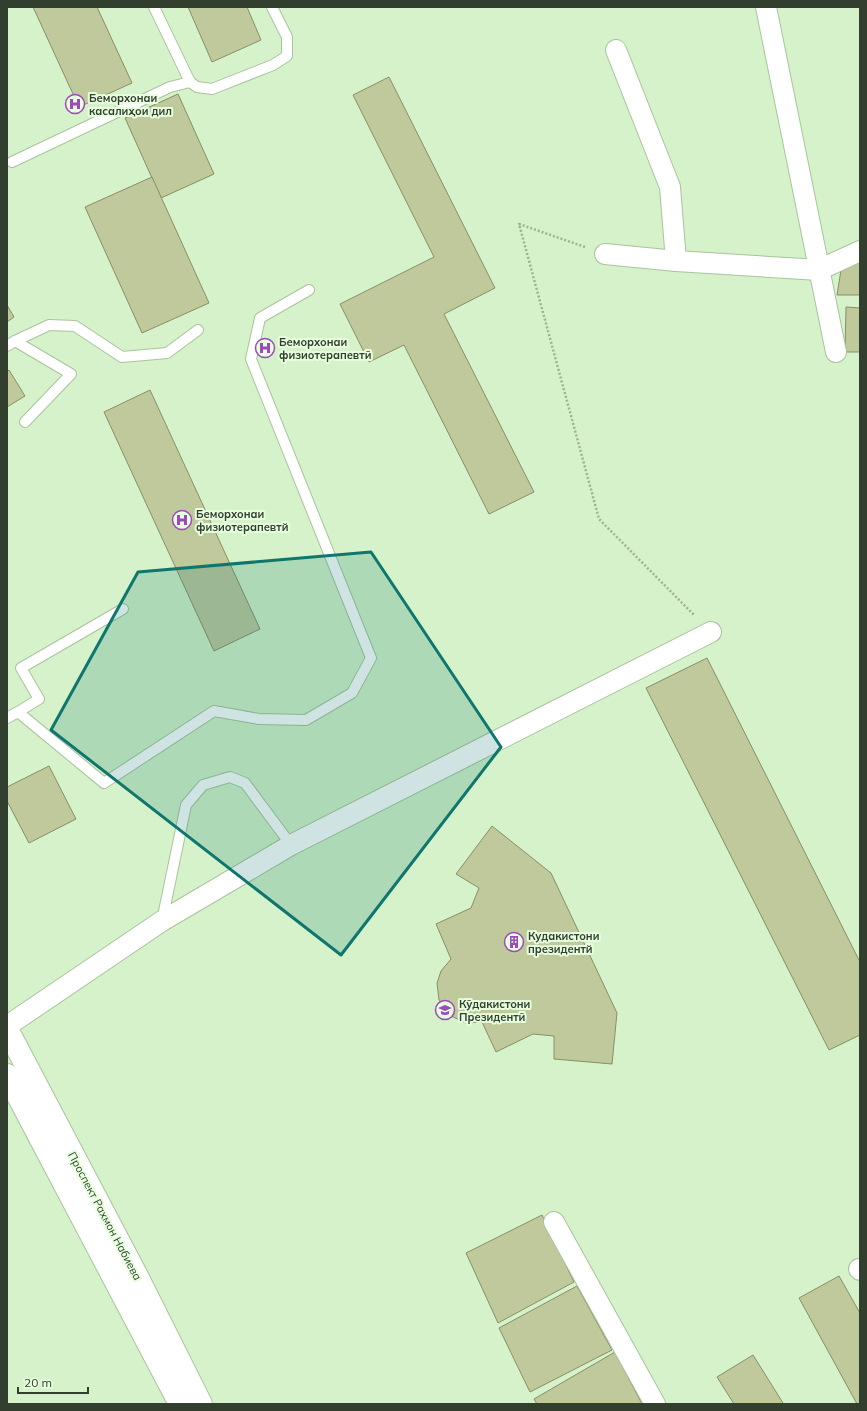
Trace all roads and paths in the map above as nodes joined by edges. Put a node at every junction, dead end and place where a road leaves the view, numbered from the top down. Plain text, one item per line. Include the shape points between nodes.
1 (154, 7) edge
2 (272, 7) edge
3 (766, 7) edge
4 (616, 50) dead end
5 (190, 82) junction
6 (12, 162) dead end
7 (860, 251) edge
8 (605, 254) joint
9 (676, 261) junction
10 (819, 270) junction
11 (309, 290) dead end
12 (198, 330) dead end
13 (11, 344) edge
14 (836, 352) dead end
15 (25, 422) dead end
16 (123, 609) dead end
17 (710, 632) joint
18 (18, 712) junction
19 (7, 718) edge
20 (291, 845) junction
21 (162, 921) junction
22 (7, 1028) edge
23 (7, 1075) edge
24 (554, 1222) dead end
25 (180, 1404) edge
26 (201, 1404) edge
27 (655, 1404) edge

1 - 5 lane
2 - 5 lane via 287,37 287,56 273,65 212,89 197,87
3 - 10 street
4 - 9 street via 670,187
5 - 6 lane via 170,87
7 - 10 street
8 - 9 street
8 - 17 path via 519,224 599,519
9 - 10 street
10 - 14 street
11 - 18 lane via 260,318 251,359 371,658 352,693 306,720 259,720 214,711 104,783
12 - 13 lane via 167,353 122,356 75,326 49,325
13 - 15 lane via 71,374
16 - 18 lane via 21,668 39,699
17 - 20 street
18 - 19 lane
20 - 21 street
20 - 21 lane via 245,783 230,777 203,785 186,805
21 - 22 street
22 - 26 main road, Проспект Рахмон Набиева
23 - 25 main road, Проспект Рахмон Набиева
24 - 27 street

